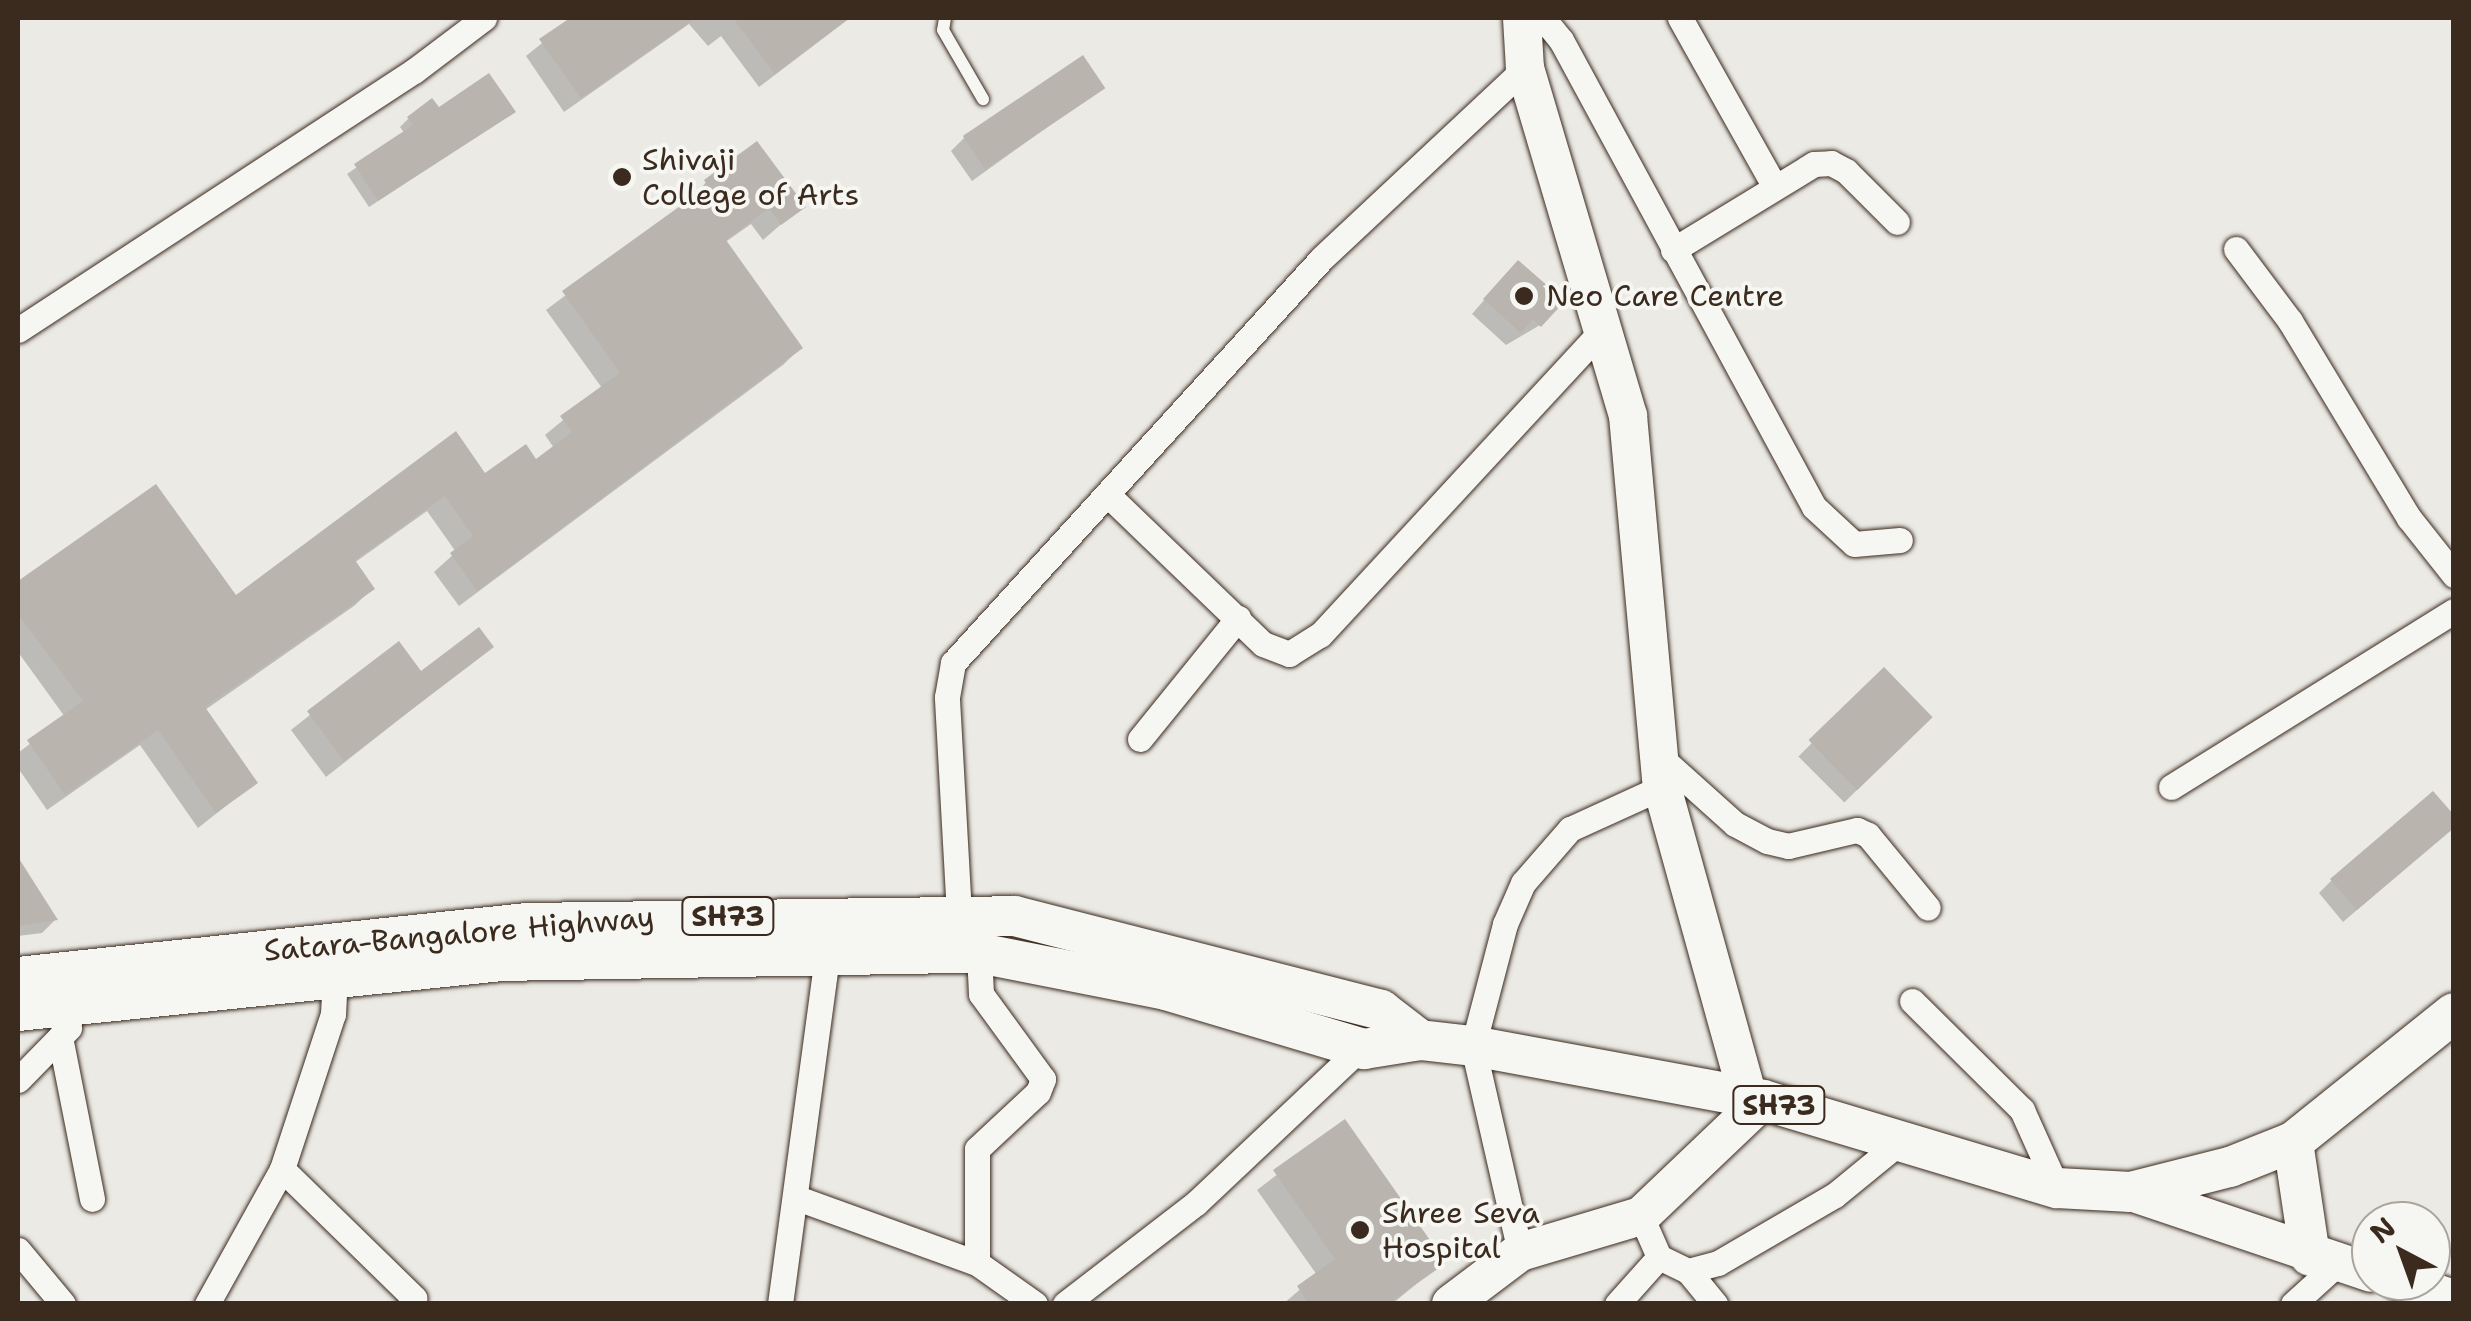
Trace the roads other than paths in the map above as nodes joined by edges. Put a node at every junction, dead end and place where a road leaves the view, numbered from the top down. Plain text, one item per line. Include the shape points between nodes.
1 (484, 18) edge
2 (945, 18) edge
3 (1522, 18) edge
4 (1543, 18) edge
5 (1680, 18) edge
6 (1525, 68) junction
7 (983, 100) dead end
8 (1775, 187) junction
9 (1897, 222) dead end
10 (2236, 249) dead end
11 (1673, 250) junction
12 (18, 330) edge
13 (1602, 330) junction
14 (1107, 494) junction
15 (1900, 540) dead end
16 (2454, 575) edge
17 (2454, 612) edge
18 (1238, 618) junction
19 (1140, 739) dead end
20 (1660, 771) junction
21 (2171, 787) dead end
22 (1928, 908) dead end
23 (959, 914) junction
24 (979, 953) junction
25 (826, 955) junction
26 (18, 977) edge
27 (335, 977) junction
28 (1912, 1001) dead end
29 (1381, 1010) junction
30 (18, 1011) edge
31 (2454, 1013) edge
32 (70, 1022) junction
33 (1420, 1040) junction
34 (1473, 1046) junction
35 (1364, 1049) junction
36 (18, 1080) edge
37 (1756, 1098) junction
38 (2293, 1142) junction
39 (1896, 1144) junction
40 (282, 1169) junction
41 (2057, 1188) junction
42 (2131, 1192) junction
43 (797, 1198) junction
44 (92, 1200) dead end
45 (1641, 1216) junction
46 (18, 1250) edge
47 (1520, 1252) junction
48 (1658, 1257) junction
49 (977, 1264) junction
50 (2340, 1264) edge
51 (1688, 1271) junction
52 (63, 1304) edge
53 (207, 1304) edge
54 (410, 1304) edge
55 (780, 1304) edge
56 (1035, 1304) edge
57 (1064, 1304) edge
58 (1452, 1304) edge
59 (1618, 1304) edge
60 (1715, 1304) edge
61 (2293, 1304) edge

1 - 12 street via 414,71
2 - 7 lane via 942,30
3 - 6 street via 1518,42
4 - 11 street
5 - 8 street
6 - 13 street
6 - 14 street via 1322,258
8 - 9 street via 1814,164 1831,162
8 - 11 street
10 - 16 street via 2290,321 2409,518
11 - 15 street via 1814,507 1854,544
13 - 18 street via 1320,635 1288,654
13 - 20 street via 1628,416
14 - 18 street
14 - 23 street via 952,664 947,697
17 - 21 street
18 - 19 street
20 - 22 street via 1768,841 1788,846 1856,830 1868,835
20 - 34 street via 1570,829 1524,883 1505,924
20 - 37 street
23 - 26 main road, Satara-Bangalore Highway / SH73 via 526,923
23 - 29 main road, Satara-Bangalore Highway / SH73 via 1070,928
24 - 25 main road, Satara-Bangalore Highway / SH73
24 - 35 main road, Satara-Bangalore Highway / SH73 via 1166,990
24 - 49 street via 981,994 1043,1078 1038,1092 977,1149
25 - 27 main road, Satara-Bangalore Highway / SH73 via 498,961
25 - 43 street
27 - 32 main road, Satara-Bangalore Highway / SH73
27 - 40 street via 333,1014
28 - 41 street via 2022,1110
29 - 33 main road, Satara-Bangalore Highway / SH73
29 - 35 street
30 - 32 main road, Satara-Bangalore Highway / SH73
31 - 38 main road, Satara-Bangalore Highway / SH73
32 - 36 street
32 - 44 street
33 - 34 main road, Satara-Bangalore Highway / SH73
33 - 35 main road, Satara-Bangalore Highway / SH73
34 - 37 main road, Satara-Bangalore Highway / SH73
34 - 47 street
35 - 57 street via 1196,1202
37 - 39 main road, Satara-Bangalore Highway / SH73
37 - 45 street
38 - 42 main road, Satara-Bangalore Highway / SH73 via 2230,1167
38 - 50 main road
39 - 41 main road, Satara-Bangalore Highway / SH73
39 - 51 street via 1769,1238
40 - 53 street
40 - 54 street via 414,1298
41 - 42 main road, Satara-Bangalore Highway / SH73
42 - 50 street
43 - 49 street
43 - 55 street
45 - 47 street
45 - 48 street
46 - 52 street
47 - 58 street
48 - 51 street
48 - 59 street
49 - 56 street
50 - 61 street
51 - 60 street

